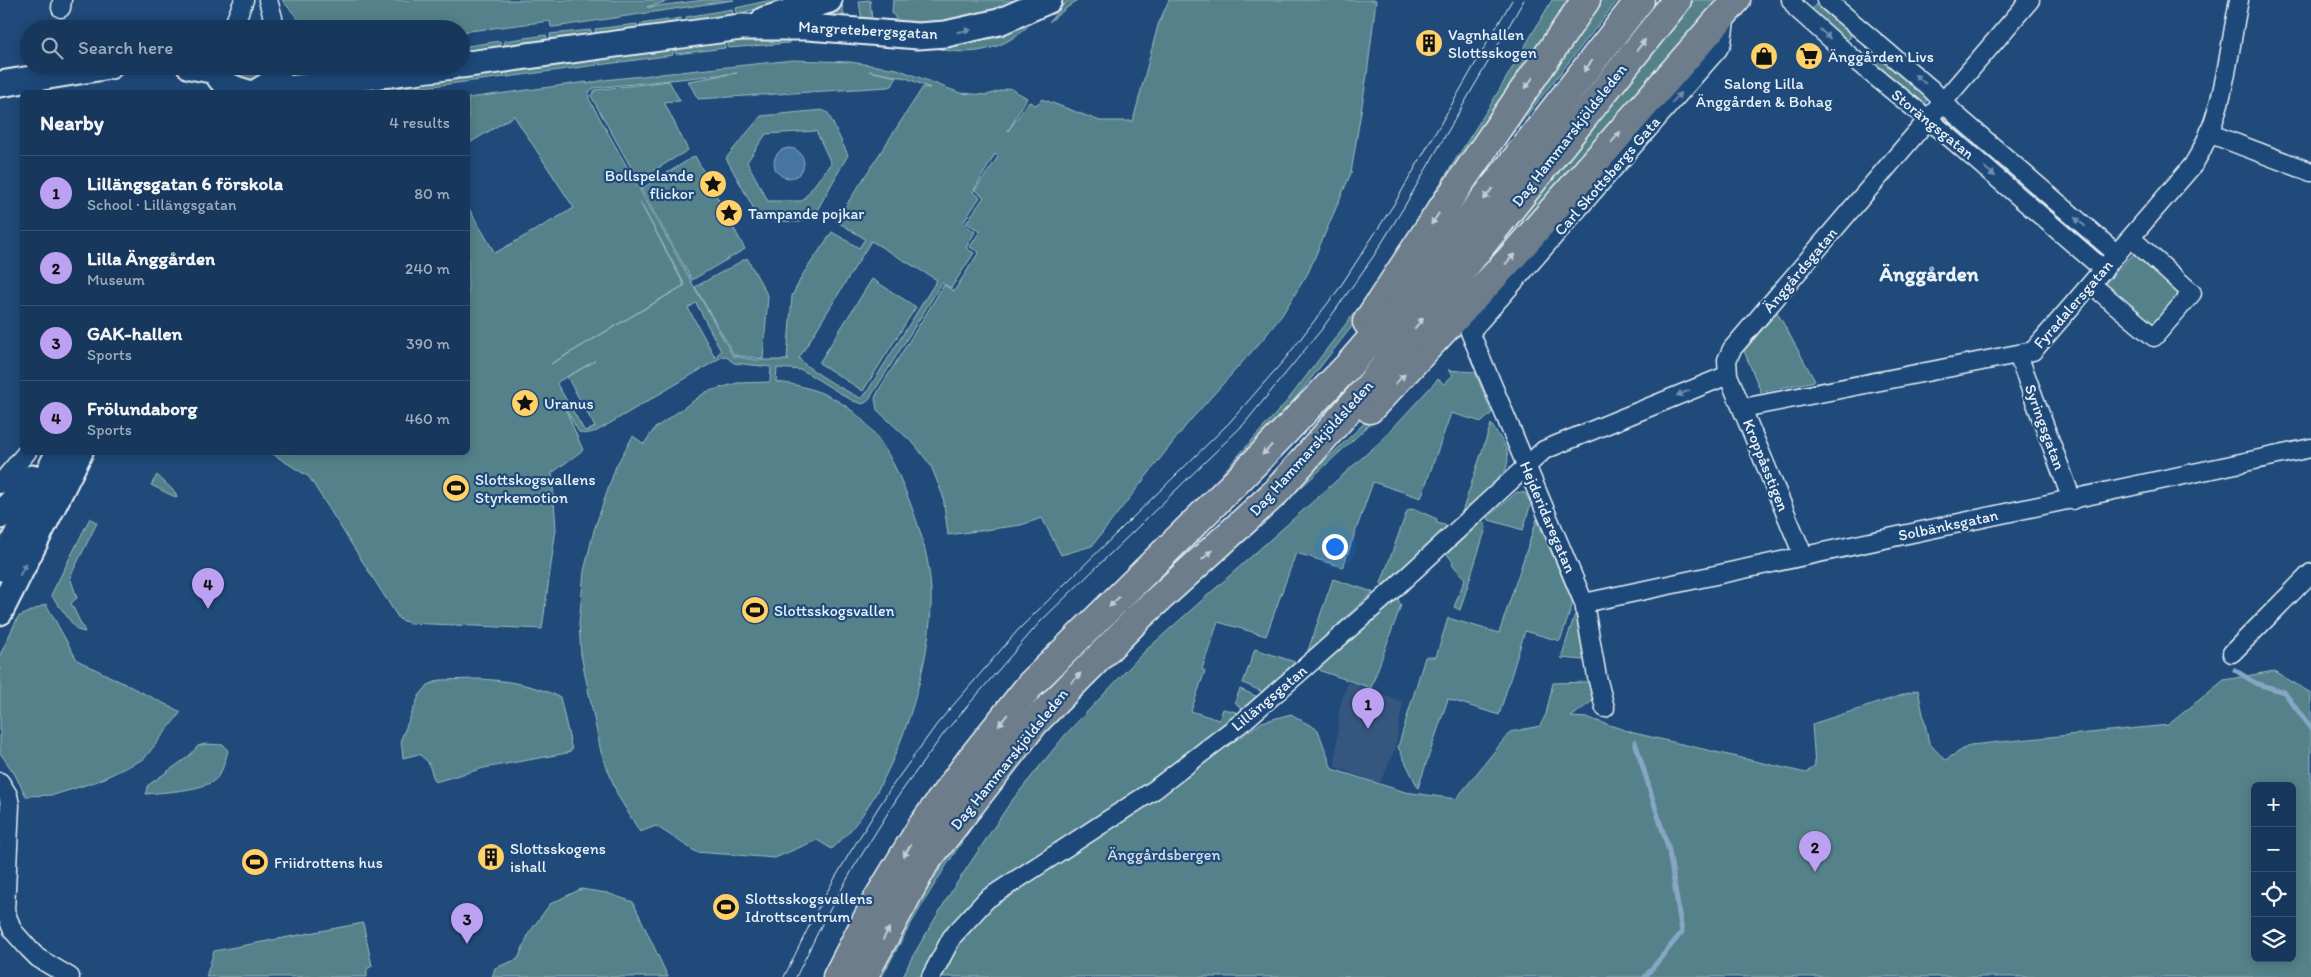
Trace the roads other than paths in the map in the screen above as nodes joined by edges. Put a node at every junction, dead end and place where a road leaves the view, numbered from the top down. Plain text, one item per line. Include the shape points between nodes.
1 (244, 0) edge
2 (268, 0) edge
3 (829, 0) edge
4 (1048, 0) edge
5 (1586, 0) edge
6 (1640, 0) edge
7 (1677, 0) edge
8 (1791, 0) edge
9 (1826, 0) edge
10 (2030, 0) edge
11 (2239, 0) edge
12 (1731, 6) edge
13 (236, 20) edge
14 (273, 20) edge
15 (741, 27) junction
16 (1868, 36) junction
17 (1850, 56) junction
18 (470, 64) edge
19 (55, 75) edge
20 (277, 75) edge
21 (355, 75) edge
22 (386, 75) edge
23 (217, 77) edge
24 (363, 78) junction
25 (0, 84) edge
26 (245, 90) edge
27 (257, 90) edge
28 (277, 90) edge
29 (1942, 101) junction
30 (1927, 120) junction
31 (2210, 134) junction
32 (2311, 172) edge
33 (2028, 178) junction
34 (2015, 193) junction
35 (2131, 238) junction
36 (2118, 254) junction
37 (2104, 270) junction
38 (2092, 284) junction
39 (1470, 332) joint
40 (2018, 355) junction
41 (1728, 375) junction
42 (1743, 408) junction
43 (1301, 415) junction
44 (2311, 448) edge
45 (24, 455) edge
46 (46, 455) edge
47 (57, 455) edge
48 (78, 455) edge
49 (1526, 466) junction
50 (0, 484) edge
51 (1276, 492) junction
52 (2072, 500) junction
53 (0, 516) edge
54 (1803, 555) junction
55 (0, 568) edge
56 (2311, 573) edge
57 (1584, 603) junction
58 (0, 612) edge
59 (2232, 654) dead end
60 (1605, 708) dead end
61 (0, 782) edge
62 (2, 912) edge
63 (70, 977) edge
64 (838, 977) edge
65 (863, 977) edge
66 (931, 977) edge

1 - 13 street
2 - 14 street
3 - 15 main road, Margretebergsgatan
15 -> 4 main road, Margretebergsgatan via 837,28 918,36 946,34 999,22
5 -> 43 main road
6 -> 43 main road, Dag Hammarskjöldsleden via 1407,298 1350,365
51 -> 7 main road, Dag Hammarskjöldsleden via 1370,385
8 -> 17 street, Storängsgatan
9 - 16 street, Storängsgatan
10 - 29 street, Änggårdsgatan
11 - 31 street, Fyradalersgatan
39 -> 12 street, Carl Skottsbergs Gata via 1718,49
51 -> 12 main road via 1341,438 1409,369
15 - 18 main road, Margretebergsgatan
16 - 17 street
29 -> 16 street, Storängsgatan
17 - 30 street, Storängsgatan
19 - 25 main road
20 - 27 main road
21 - 24 main road
22 - 24 main road
23 - 26 main road via 234,89
24 - 28 main road
29 - 30 street, Änggårdsgatan
29 - 33 street, Storängsgatan
30 -> 34 street, Storängsgatan
30 - 41 street, Änggårdsgatan via 1732,349 1727,360
31 - 32 street
31 - 35 street, Fyradalersgatan via 2193,165
33 - 34 street
36 -> 33 street, Storängsgatan
34 - 37 street, Storängsgatan
35 - 36 street, Fyradalersgatan
35 - 38 street via 2192,292 2154,337
36 - 37 street, Fyradalersgatan
37 - 38 street, Fyradalersgatan
38 - 40 street, Fyradalersgatan via 2033,351
39 - 49 street, Hejderidaregatan
40 - 42 street, Fyradalersgatan
40 - 52 street, Syringsgatan
41 - 42 street, Kroppåsstigen
41 -> 49 street via 1544,450
42 - 54 street, Kroppåsstigen
43 -> 64 main road, Dag Hammarskjöldsleden via 1025,691 922,826 877,900
44 - 52 street, Solbänksgatan
45 - 50 street
46 - 53 main road via 32,478
47 - 55 main road
58 -> 48 main road
49 - 57 street, Hejderidaregatan
49 - 66 street, Lillängsgatan via 1384,598 1246,719 1154,790 986,899 952,937
65 -> 51 main road, Dag Hammarskjöldsleden via 924,864 1035,722 1140,616
52 - 54 street, Solbänksgatan
54 - 57 street, Solbänksgatan
56 - 59 street
57 - 60 street, Hejderidaregatan
61 - 62 street via 10,804
62 - 63 street via 13,931 38,958

